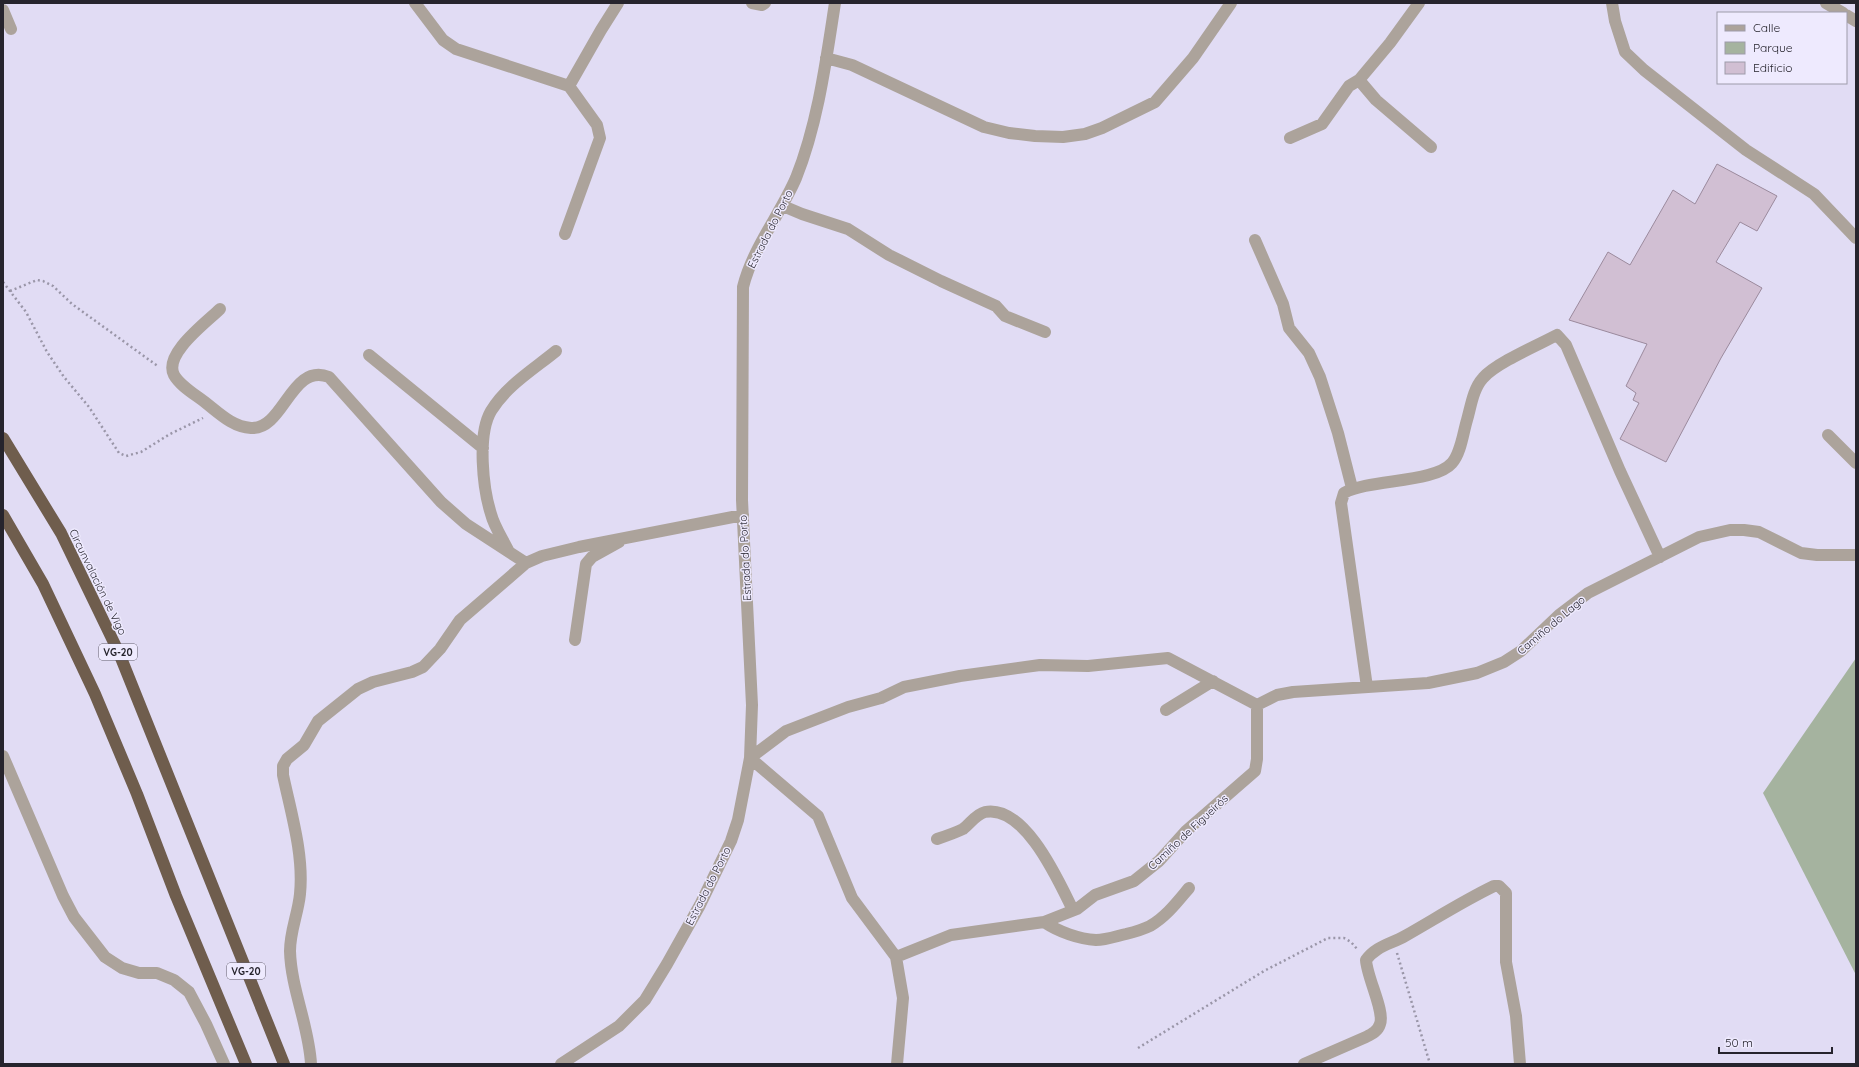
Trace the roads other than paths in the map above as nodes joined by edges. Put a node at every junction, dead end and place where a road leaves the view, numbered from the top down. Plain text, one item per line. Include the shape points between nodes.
1 (415, 3) edge
2 (618, 3) edge
3 (752, 3) edge
4 (765, 3) edge
5 (835, 3) edge
6 (1231, 3) edge
7 (1419, 3) edge
8 (1612, 3) edge
9 (1826, 3) edge
10 (3, 10) edge
11 (1841, 12) edge
12 (1847, 16) edge
13 (1856, 21) edge
14 (11, 29) dead end
15 (826, 58) junction
16 (1359, 80) junction
17 (569, 86) junction
18 (1290, 138) dead end
19 (1431, 147) dead end
20 (783, 206) junction
21 (565, 234) dead end
22 (1856, 238) edge
23 (1255, 240) dead end
24 (220, 309) dead end
25 (1045, 332) dead end
26 (556, 350) dead end
27 (369, 355) dead end
28 (1828, 435) dead end
29 (3, 438) edge
30 (483, 448) junction
31 (1856, 463) edge
32 (1352, 488) junction
33 (3, 515) edge
34 (743, 515) junction
35 (623, 539) junction
36 (508, 550) junction
37 (1856, 555) edge
38 (1660, 557) junction
39 (526, 562) junction
40 (575, 640) dead end
41 (1212, 681) junction
42 (1367, 687) junction
43 (1257, 705) junction
44 (1166, 710) dead end
45 (3, 756) edge
46 (750, 758) junction
47 (937, 839) dead end
48 (1189, 888) dead end
49 (1073, 910) junction
50 (1044, 922) junction
51 (896, 957) junction
52 (224, 1064) edge
53 (246, 1064) edge
54 (284, 1064) edge
55 (311, 1064) edge
56 (561, 1064) edge
57 (897, 1064) edge
58 (1304, 1064) edge
59 (1520, 1064) edge

1 - 17 street via 443,40 456,49
2 - 17 street
3 - 4 street
5 - 15 street, Estrada do Porto
6 - 15 street via 1193,58 1155,102 1102,128 1078,135 1035,136 984,127 852,65
7 - 16 street
8 - 22 street via 1625,52 1644,70 1746,150 1814,194
9 - 11 street
10 - 14 street
12 - 13 street
15 - 20 street, Estrada do Porto via 813,122 802,160
16 - 18 street via 1349,86 1322,124
16 - 19 street via 1376,100
17 - 21 street via 597,125 600,138
20 - 25 street via 848,229 889,255 996,306 1005,316
20 - 34 street, Estrada do Porto via 750,263 743,287
23 - 32 street via 1283,304 1289,328 1309,353 1320,377
24 - 36 street via 177,352 172,368 182,384 236,425 252,428 268,422 308,377 320,374 329,377 441,502 466,524
26 - 30 street via 510,389 497,404 488,420
27 - 30 street
28 - 31 street
29 - 54 highway, Circunvalación de Vigo / VG-20 via 60,533 119,653
30 - 36 street via 485,495 491,516
32 - 38 street via 1406,480 1444,470 1452,463 1458,452 1476,389 1483,377 1503,363 1557,335 1566,345
32 - 42 street via 1344,493 1341,503
33 - 53 highway, VG-20 via 43,584 95,694
34 - 35 street
34 - 46 street, Estrada do Porto via 752,705
35 - 39 street via 579,547
35 - 40 street via 592,557 586,564
36 - 39 street
37 - 38 street, Camiño do Lago via 1801,553 1759,532 1730,530 1699,537
38 - 42 street, Camiño do Lago via 1588,593 1559,615 1521,651 1504,662 1478,673 1428,683
39 - 55 street via 460,620 431,661 412,672 373,682 358,689 318,721 304,745 287,759 283,766 300,869 300,895 290,950 292,973
41 - 43 street
41 - 44 street
41 - 46 street via 1168,658 1088,666 1040,665 960,676 904,687 881,698 848,707 786,731
42 - 43 street, Camiño do Lago via 1293,692 1277,695
43 - 49 street, Camiño de Figueirós via 1255,771 1186,831 1159,861 1134,880 1095,895
45 - 52 street via 74,917 105,956 122,968 139,973 157,973 174,980 188,992
46 - 51 street via 818,816 852,898
46 - 56 street, Estrada do Porto via 744,798 731,841 700,905 656,984 629,1018
47 - 49 street via 963,828 984,812 1008,816 1027,833 1049,865
48 - 50 street via 1165,915 1150,926 1107,938 1097,940 1055,930
49 - 50 street, Camiño de Figueirós
50 - 51 street, Camiño de Figueirós via 951,935
51 - 57 street via 903,998
58 - 59 street via 1366,1037 1380,1026 1382,1017 1366,960 1374,951 1394,942 1460,902 1499,886 1506,893 1506,962 1516,1016

